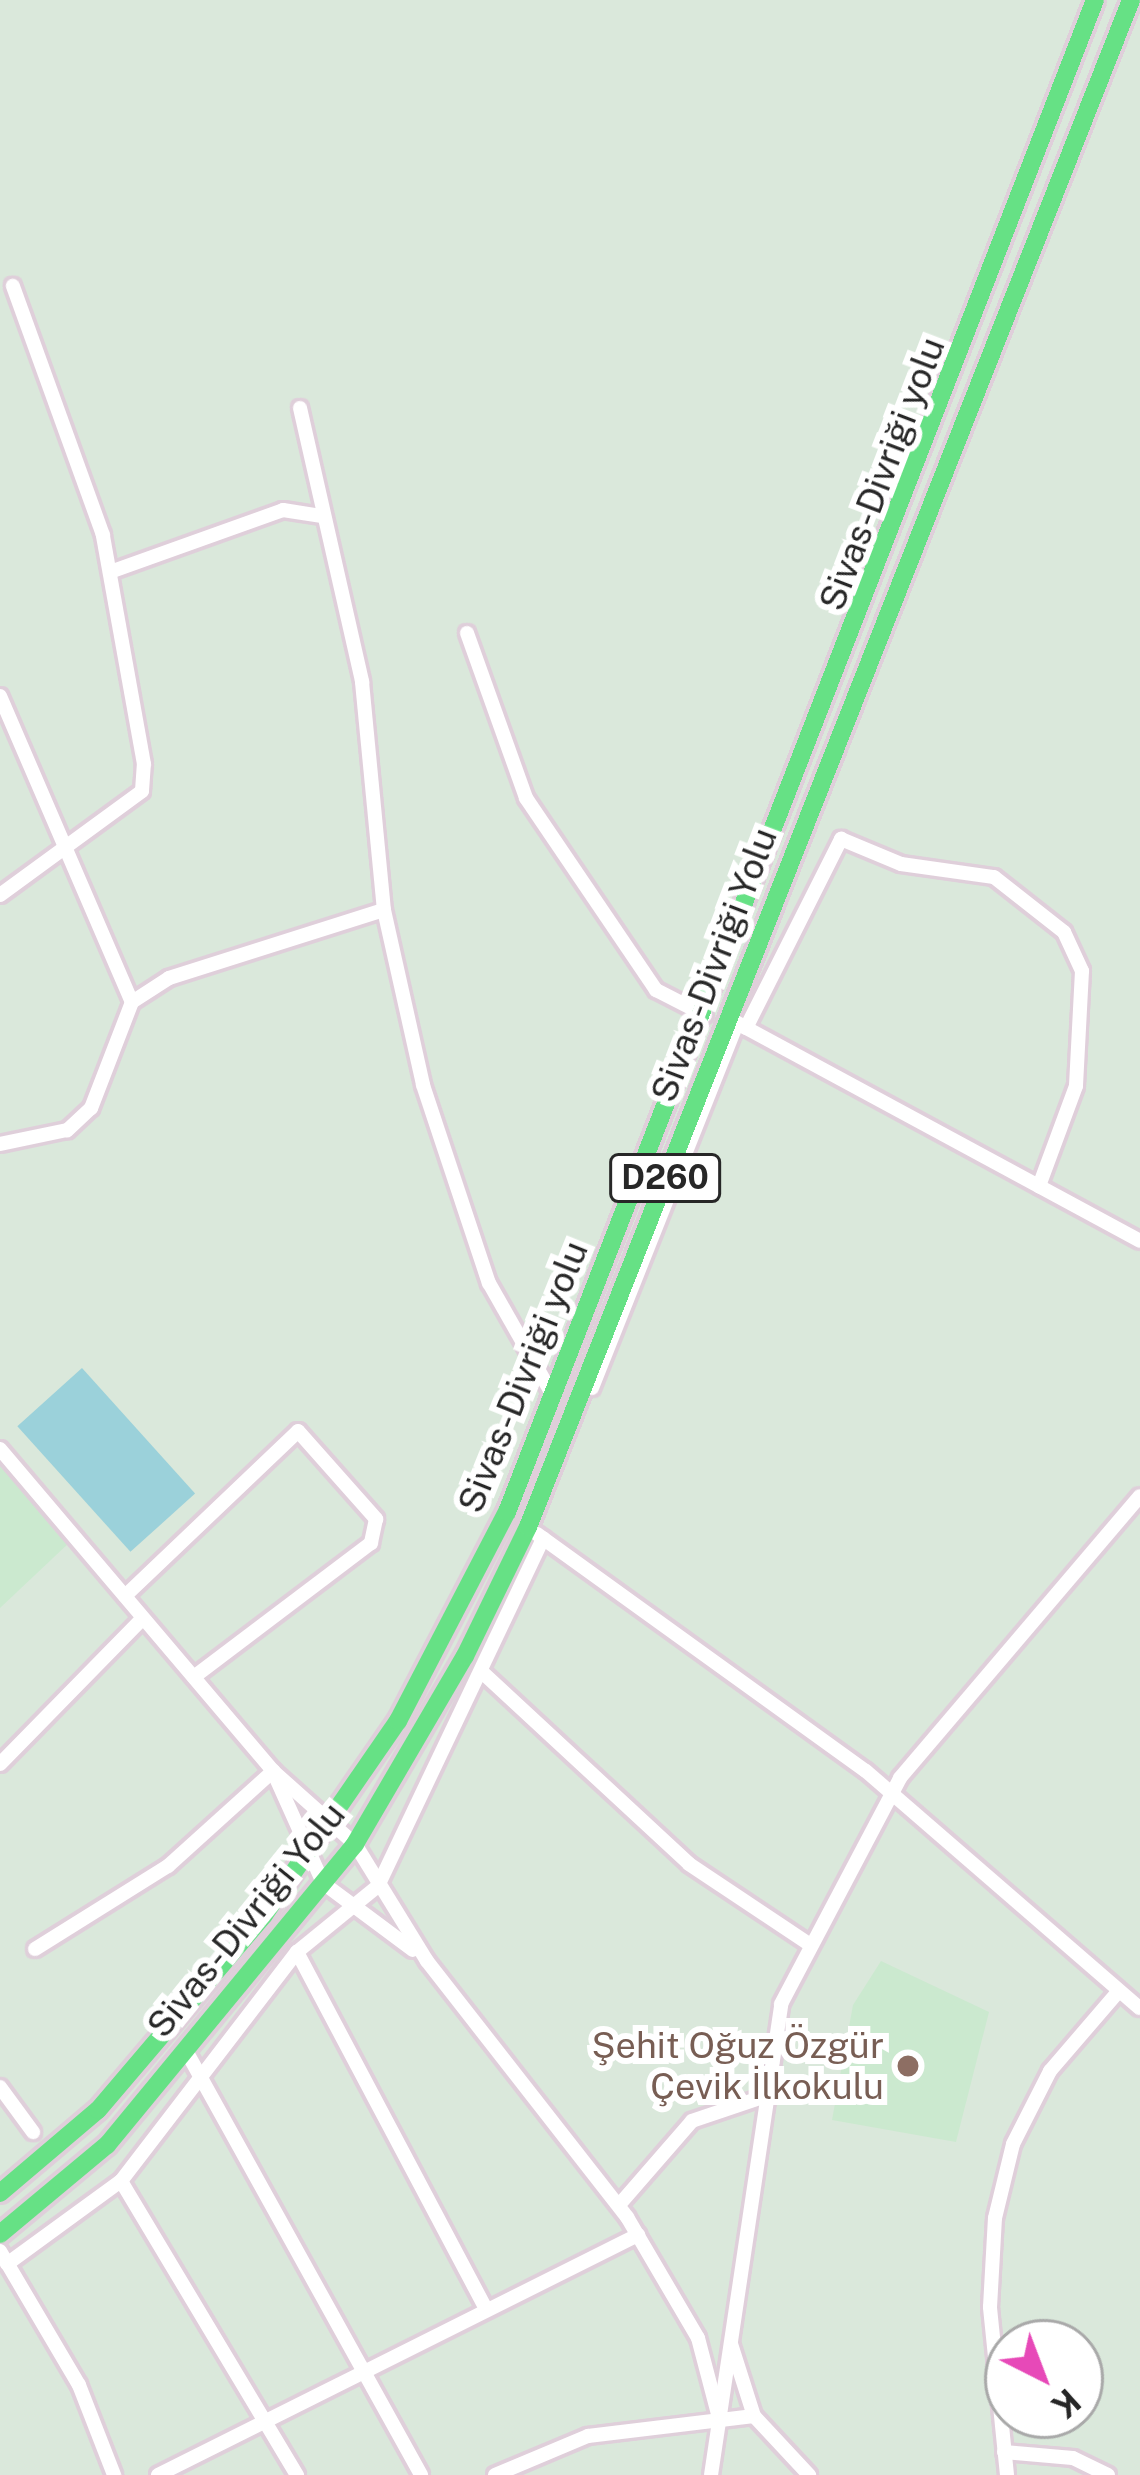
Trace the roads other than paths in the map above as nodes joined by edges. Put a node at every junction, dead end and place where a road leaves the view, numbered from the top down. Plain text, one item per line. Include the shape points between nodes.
1 (1095, 0) edge
2 (1131, 0) edge
3 (14, 286) dead end
4 (300, 408) dead end
5 (321, 516) junction
6 (110, 572) junction
7 (467, 633) dead end
8 (0, 696) edge
9 (60, 851) junction
10 (0, 895) edge
11 (384, 910) junction
12 (132, 1002) junction
13 (706, 1016) junction
14 (746, 1028) junction
15 (0, 1144) edge
16 (1039, 1186) junction
17 (1140, 1241) edge
18 (551, 1392) junction
19 (0, 1449) edge
20 (1140, 1496) edge
21 (535, 1533) junction
22 (125, 1596) junction
23 (143, 1618) junction
24 (482, 1672) junction
25 (194, 1677) junction
26 (0, 1764) edge
27 (274, 1771) junction
28 (890, 1796) junction
29 (328, 1822) junction
30 (356, 1844) junction
31 (308, 1852) junction
32 (323, 1883) junction
33 (378, 1886) junction
34 (352, 1904) junction
35 (808, 1944) junction
36 (35, 1949) dead end
37 (297, 1952) junction
38 (427, 1961) junction
39 (1118, 1992) junction
40 (1140, 2008) edge
41 (185, 2050) junction
42 (197, 2070) junction
43 (0, 2087) edge
44 (760, 2098) junction
45 (33, 2132) dead end
46 (122, 2181) junction
47 (0, 2193) edge
48 (619, 2204) junction
49 (0, 2234) edge
50 (638, 2235) junction
51 (4, 2257) edge
52 (484, 2305) junction
53 (729, 2339) junction
54 (364, 2364) junction
55 (754, 2416) junction
56 (719, 2418) junction
57 (263, 2419) junction
58 (1004, 2452) junction
59 (114, 2475) edge
60 (158, 2475) edge
61 (297, 2475) edge
62 (421, 2475) edge
63 (495, 2475) edge
64 (711, 2475) edge
65 (809, 2475) edge
66 (1007, 2475) edge
67 (1108, 2475) edge

1 - 13 main road, Sivas-Divriği yolu / D260
2 - 21 main road, Sivas-Divriği Yolu / D260
3 - 6 street
4 - 5 street
5 - 6 street via 283,510
5 - 11 street via 362,682
6 - 9 street via 142,790
7 - 13 street via 526,798 656,990
8 - 9 street
9 - 10 street
9 - 12 street
11 - 12 street via 169,978
11 - 18 street via 464,1225 513,1339
12 - 15 street via 91,1108 67,1130
13 - 18 main road, Sivas-Divriği yolu / D260
14 - 16 street
14 - 16 street via 841,839 901,864 994,877 1064,932 1082,970 1076,1086
14 - 21 street via 737,1023
16 - 17 street
18 - 29 main road, Sivas-Divriği yolu / D260 via 496,1533 398,1721
19 - 22 street
20 - 28 street
21 - 24 street
21 - 28 street via 696,1640
21 - 30 main road, Sivas-Divriği Yolu / D260
22 - 23 street
22 - 25 street via 298,1431 376,1519 371,1543
23 - 25 street
23 - 26 street
24 - 33 street
24 - 35 street via 688,1864
25 - 27 street
27 - 29 street
27 - 31 street
27 - 36 street via 168,1865
28 - 35 street
28 - 39 street
29 - 30 street
29 - 31 main road, Sivas-Divriği yolu / D260
30 - 32 main road, Sivas-Divriği Yolu / D260
30 - 33 street
31 - 32 street
31 - 47 main road, Sivas-Divriği yolu / D260 via 98,2110
32 - 34 street
32 - 41 main road, Sivas-Divriği Yolu / D260
33 - 34 street
33 - 38 street
34 - 37 street
34 - 38 street
35 - 44 street
37 - 42 street
37 - 52 street
38 - 48 street
39 - 40 street
39 - 58 street via 1050,2071 1013,2144 991,2306
41 - 42 street
41 - 49 main road, Sivas-Divriği Yolu / D260 via 107,2145
42 - 46 street
42 - 54 street
43 - 45 street
44 - 48 street via 692,2121
44 - 53 street
46 - 51 street
46 - 57 street
48 - 50 street
50 - 52 street
50 - 56 street via 698,2338
51 - 59 street via 79,2385
52 - 54 street
53 - 55 street
53 - 56 street
54 - 57 street
54 - 62 street
55 - 56 street
55 - 65 street
56 - 63 street via 588,2436
56 - 64 street
57 - 60 street
57 - 61 street
58 - 66 street
58 - 67 street via 1073,2458

